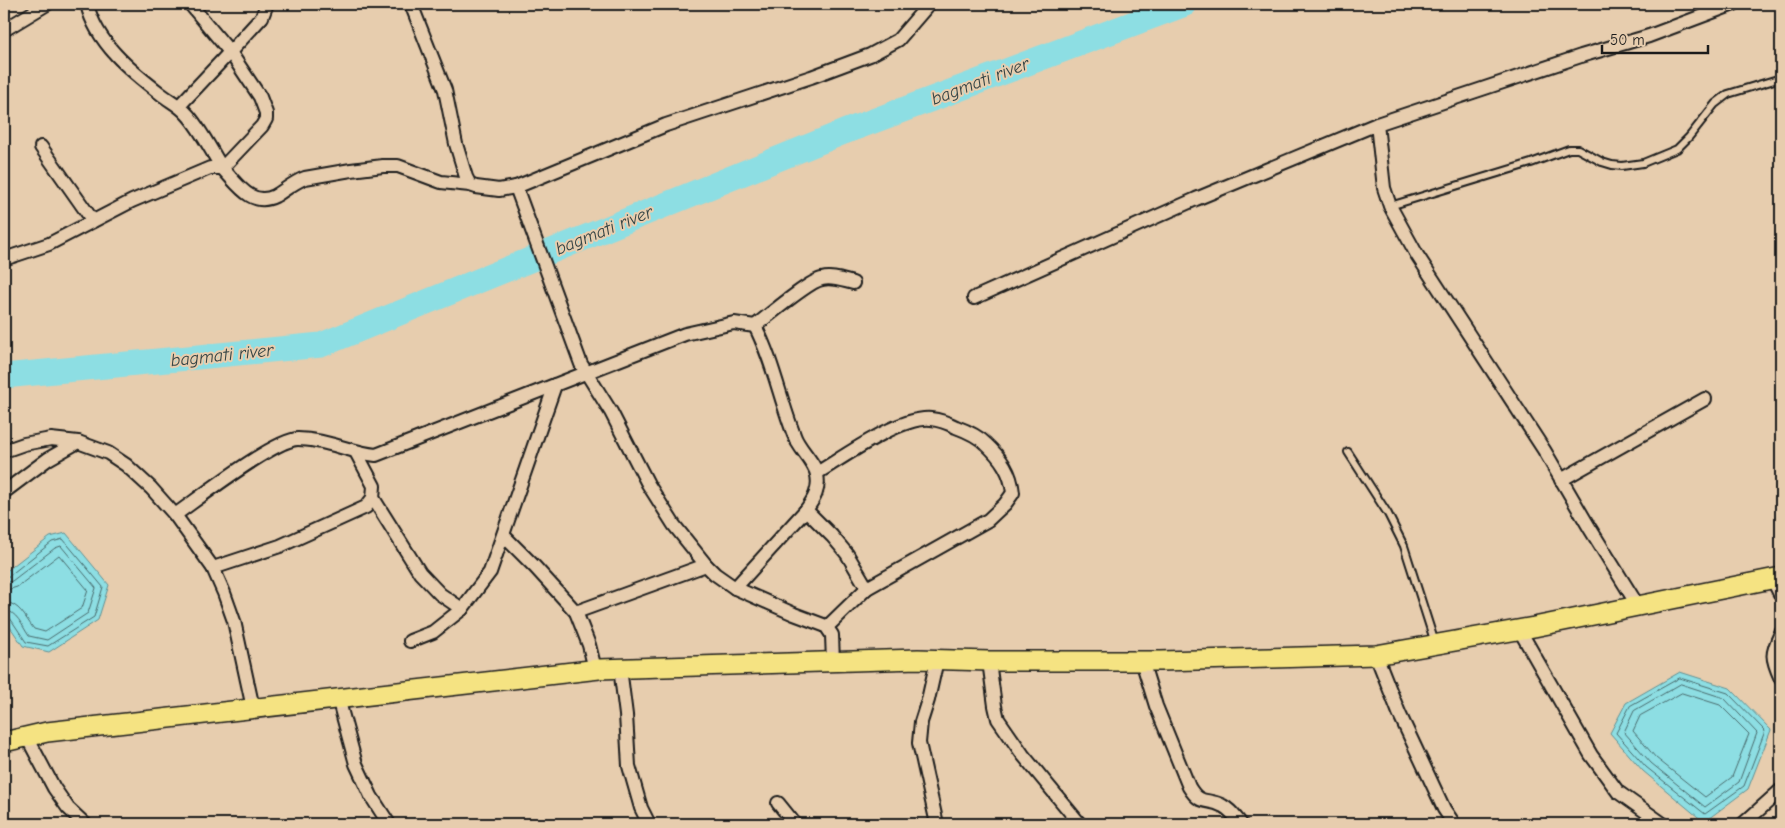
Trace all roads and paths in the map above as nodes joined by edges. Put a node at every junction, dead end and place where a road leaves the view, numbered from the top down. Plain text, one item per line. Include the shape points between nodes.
1 (47, 4) edge
2 (87, 4) edge
3 (190, 4) edge
4 (267, 4) edge
5 (411, 4) edge
6 (929, 4) edge
7 (1734, 4) edge
8 (4, 30) edge
9 (230, 52) junction
10 (1781, 78) edge
11 (179, 106) junction
12 (1377, 124) junction
13 (41, 147) dead end
14 (222, 168) junction
15 (470, 185) junction
16 (516, 187) junction
17 (1390, 206) junction
18 (93, 221) junction
19 (4, 259) edge
20 (853, 283) dead end
21 (974, 298) dead end
22 (755, 326) junction
23 (584, 369) junction
24 (555, 386) junction
25 (1705, 399) dead end
26 (78, 442) junction
27 (4, 451) edge
28 (356, 452) junction
29 (1348, 452) dead end
30 (817, 473) junction
31 (1561, 480) junction
32 (4, 492) edge
33 (373, 498) junction
34 (806, 510) junction
35 (175, 515) junction
36 (504, 536) junction
37 (706, 565) junction
38 (213, 568) junction
39 (1779, 584) edge
40 (735, 588) junction
41 (867, 588) junction
42 (1638, 606) junction
43 (462, 609) junction
44 (576, 612) junction
45 (826, 627) junction
46 (1519, 629) junction
47 (1781, 633) edge
48 (410, 641) dead end
49 (1435, 644) junction
50 (1376, 655) junction
51 (937, 660) junction
52 (989, 661) junction
53 (1142, 661) junction
54 (833, 662) junction
55 (620, 668) junction
56 (596, 669) junction
57 (1781, 678) edge
58 (338, 698) junction
59 (253, 708) junction
60 (27, 736) junction
61 (4, 742) edge
62 (1781, 790) edge
63 (778, 803) dead end
64 (935, 823) edge
65 (85, 824) edge
66 (389, 824) edge
67 (649, 824) edge
68 (795, 824) edge
69 (1080, 824) edge
70 (1241, 824) edge
71 (1454, 824) edge
72 (1663, 824) edge
73 (1743, 824) edge

1 - 8 street
2 - 11 street via 98,33 110,49 143,80
3 - 9 street
4 - 9 street via 262,17
5 - 15 street via 445,90 456,144
6 - 16 street via 898,40 870,55 666,125
7 - 12 street via 1649,36
9 - 11 street
9 - 14 street via 260,97 266,119
10 - 17 lane via 1728,94 1715,104 1677,149 1643,163 1612,165 1578,149 1569,149
11 - 14 street
12 - 17 street via 1384,188
12 - 21 street via 1196,199
13 - 18 street
14 - 15 street via 256,200 265,200 305,178 383,166 398,166 441,182
14 - 18 street via 210,168
15 - 16 street via 499,190
16 - 23 street
17 - 31 street via 1417,255
18 - 19 street via 49,244
20 - 22 street via 822,278
22 - 23 street via 734,323 685,334
22 - 30 street via 774,372 794,438
23 - 24 street
23 - 37 street via 611,412 648,484 674,525
24 - 28 street via 376,455
24 - 36 street
25 - 31 street
26 - 27 street via 51,440
26 - 32 street via 48,459
26 - 35 street via 108,453 126,465
28 - 33 street via 374,486
28 - 35 street via 322,441 296,439 280,443
29 - 49 lane via 1388,514 1404,546
30 - 34 street via 816,497
30 - 41 street via 870,440 908,422 929,419 945,422 980,438 1005,464 1012,480 1013,493 988,520
31 - 42 street
33 - 38 street via 366,507 280,546
33 - 43 street via 420,573 440,594
34 - 40 street
34 - 41 street via 847,554
35 - 38 street
36 - 43 street via 490,572
36 - 44 street
37 - 40 street
37 - 44 street
38 - 59 street via 234,621
39 - 42 main road
40 - 45 street
41 - 45 street
42 - 46 main road
43 - 48 street via 433,632
44 - 56 street
45 - 54 street via 832,635
46 - 49 main road
46 - 72 street via 1603,772 1618,792
47 - 57 street via 1772,656
49 - 50 main road
50 - 53 main road
50 - 71 street via 1399,712
51 - 52 main road
51 - 54 main road
51 - 64 street via 919,743
52 - 53 main road
52 - 69 street via 998,719
53 - 70 street via 1189,788 1202,802 1230,810
54 - 55 main road
55 - 56 main road
55 - 67 street via 629,766
56 - 58 main road
58 - 59 main road
58 - 66 street via 356,764
59 - 60 main road
60 - 61 main road
60 - 65 street via 54,788
62 - 73 street
63 - 68 street

